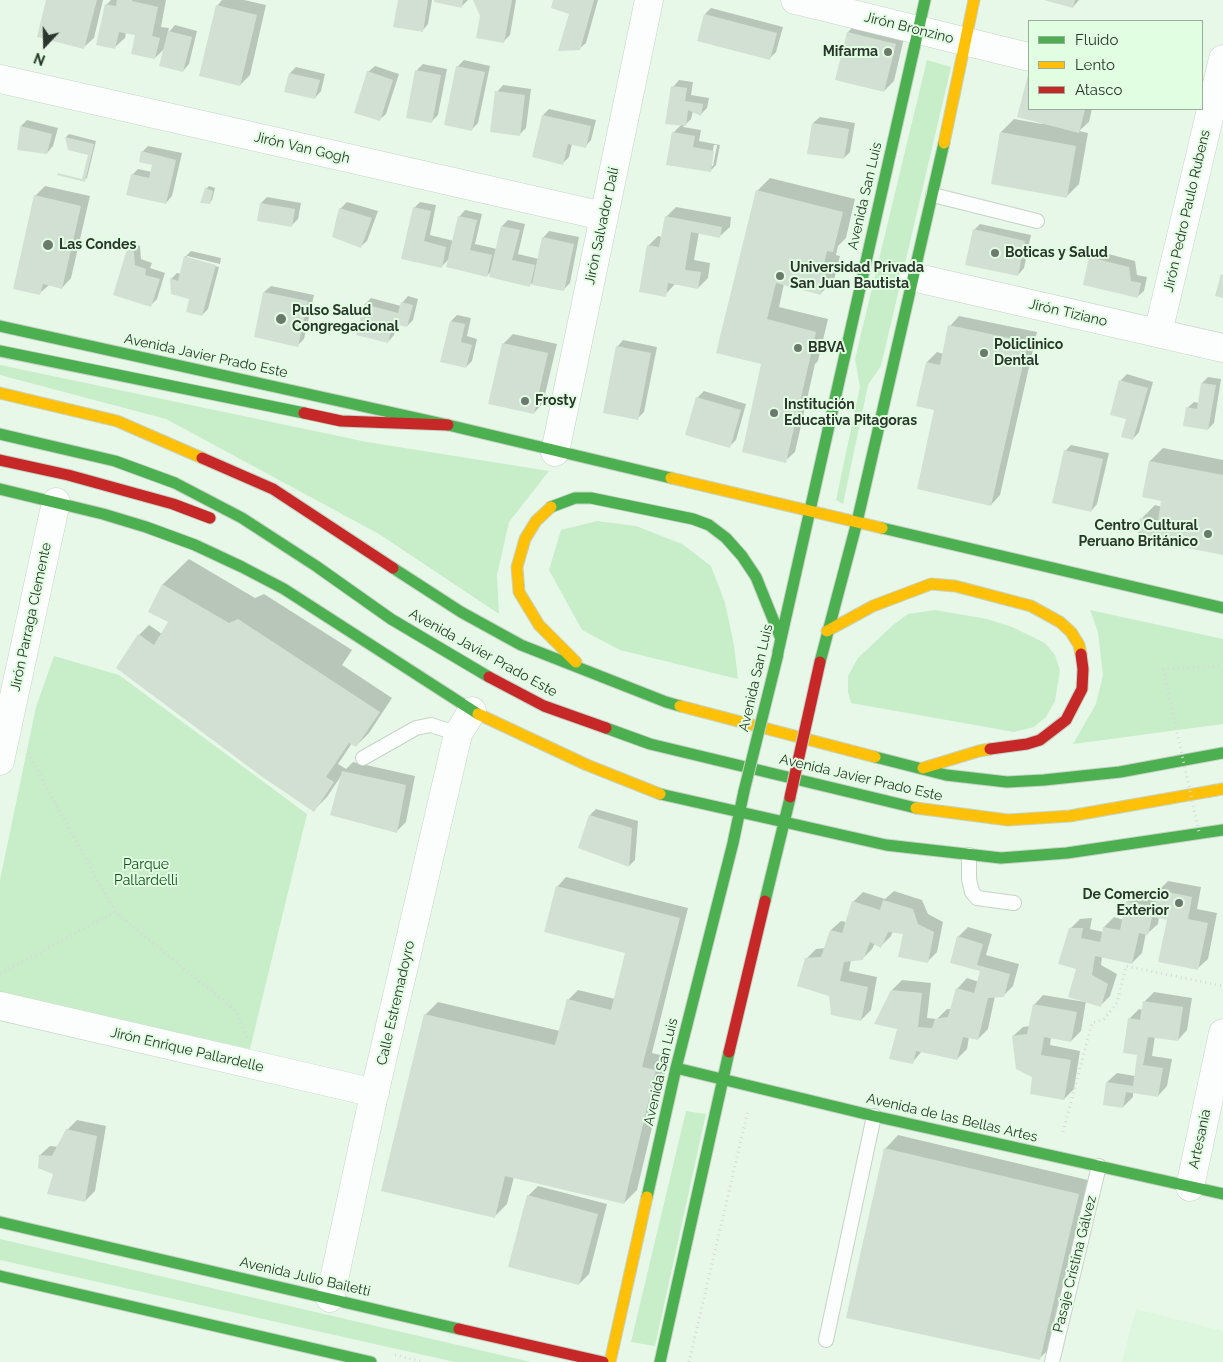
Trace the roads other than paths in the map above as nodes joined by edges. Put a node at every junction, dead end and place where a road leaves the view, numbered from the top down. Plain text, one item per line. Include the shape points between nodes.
1 (649, 0) edge
2 (795, 0) edge
3 (925, 0) edge
4 (974, 0) edge
5 (918, 30) junction
6 (965, 42) junction
7 (1028, 57) edge
8 (1223, 59) edge
9 (0, 79) edge
10 (1207, 100) edge
11 (933, 195) junction
12 (603, 216) junction
13 (1037, 221) dead end
14 (913, 277) junction
15 (0, 326) edge
16 (1158, 333) junction
17 (1223, 348) edge
18 (0, 351) edge
19 (0, 393) edge
20 (448, 425) junction
21 (0, 434) edge
22 (556, 452) junction
23 (0, 460) edge
24 (0, 489) edge
25 (56, 502) junction
26 (811, 511) junction
27 (220, 522) dead end
28 (857, 522) junction
29 (238, 529) dead end
30 (316, 566) junction
31 (1223, 608) edge
32 (827, 631) junction
33 (781, 639) junction
34 (586, 671) junction
35 (465, 723) junction
36 (4, 728) edge
37 (1223, 753) edge
38 (363, 758) dead end
39 (0, 761) edge
40 (920, 769) junction
41 (1223, 789) edge
42 (740, 811) junction
43 (784, 822) junction
44 (1223, 830) edge
45 (969, 855) junction
46 (1014, 903) dead end
47 (0, 1006) edge
48 (1223, 1034) edge
49 (676, 1068) junction
50 (722, 1079) junction
51 (375, 1093) junction
52 (874, 1116) junction
53 (1099, 1166) junction
54 (1190, 1187) junction
55 (1222, 1190) edge
56 (0, 1222) edge
57 (0, 1276) edge
58 (330, 1298) junction
59 (826, 1340) dead end
60 (369, 1362) edge
61 (603, 1362) edge
62 (610, 1362) edge
63 (660, 1362) edge
64 (1052, 1362) edge

1 - 12 street, Jirón Salvador Dalí
2 - 5 street, Jirón Bronzino
3 - 5 main road, Avenida San Luis
4 - 6 main road
5 - 6 street, Jirón Bronzino
5 - 26 main road, Avenida San Luis
6 - 7 street, Jirón Bronzino
6 - 11 main road
8 - 10 street, Jirón Pedro Paulo Rubens
9 - 12 street, Jirón Van Gogh
10 - 16 street, Jirón Pedro Paulo Rubens
11 - 13 lane
11 - 14 main road
12 - 22 street, Jirón Salvador Dalí
14 - 16 street, Jirón Tiziano
14 - 28 main road
15 - 20 main road, Avenida Javier Prado Este
16 - 17 street, Jirón Tiziano
18 - 20 main road via 341,420
19 - 34 main road, Avenida Javier Prado Este via 117,421 273,488 461,612 522,645
20 - 22 main road, Avenida Javier Prado Este
21 - 30 main road, Avenida Javier Prado Este via 115,462 175,484 242,518
22 - 26 main road, Avenida Javier Prado Este
23 - 27 main road via 68,475
24 - 25 main road
25 - 35 main road via 146,527 195,545 284,588
25 - 36 street, Jirón Parraga Clemente
26 - 28 main road, Avenida Javier Prado Este
26 - 33 main road, Avenida San Luis
28 - 31 main road, Avenida Javier Prado Este
28 - 32 main road
29 - 30 main road
30 - 41 main road, Avenida Javier Prado Este via 391,619 544,706 650,744 920,809 1008,820 1070,816
32 - 40 main road via 873,606 931,584 955,586 1031,606 1060,622 1079,645 1084,669 1082,689 1066,720 1040,740 979,751
32 - 43 main road, bridge
33 - 34 main road via 756,577 726,538 709,525 693,518 591,498 575,498 551,507 536,521 525,540 517,567 519,592 539,625
33 - 42 main road, Avenida San Luis, bridge
34 - 40 main road, Avenida Javier Prado Este via 666,702
35 - 38 lane via 416,728
35 - 42 main road via 657,793
35 - 51 street, Calle Estremadoyro
36 - 39 street, Jirón Parraga Clemente
37 - 40 main road, Avenida Javier Prado Este via 1120,772 1007,782
42 - 43 main road
42 - 49 main road, Avenida San Luis
43 - 45 main road via 886,845
43 - 50 main road
44 - 45 main road via 1034,856 1001,858
45 - 46 lane via 969,879 977,898
47 - 51 street, Jirón Enrique Pallardelle
48 - 54 street, Artesanía
49 - 50 main road, Avenida de las Bellas Artes
49 - 62 main road, Avenida San Luis
50 - 52 main road, Avenida de las Bellas Artes
50 - 63 main road
51 - 58 street, Calle Estremadoyro
52 - 53 main road, Avenida de las Bellas Artes
52 - 59 lane
53 - 54 main road, Avenida de las Bellas Artes
53 - 64 lane, Pasaje Cristina Gálvez
54 - 55 main road, Avenida de las Bellas Artes
56 - 58 main road, Avenida Julio Bailetti
57 - 60 main road
58 - 61 main road, Avenida Julio Bailetti

